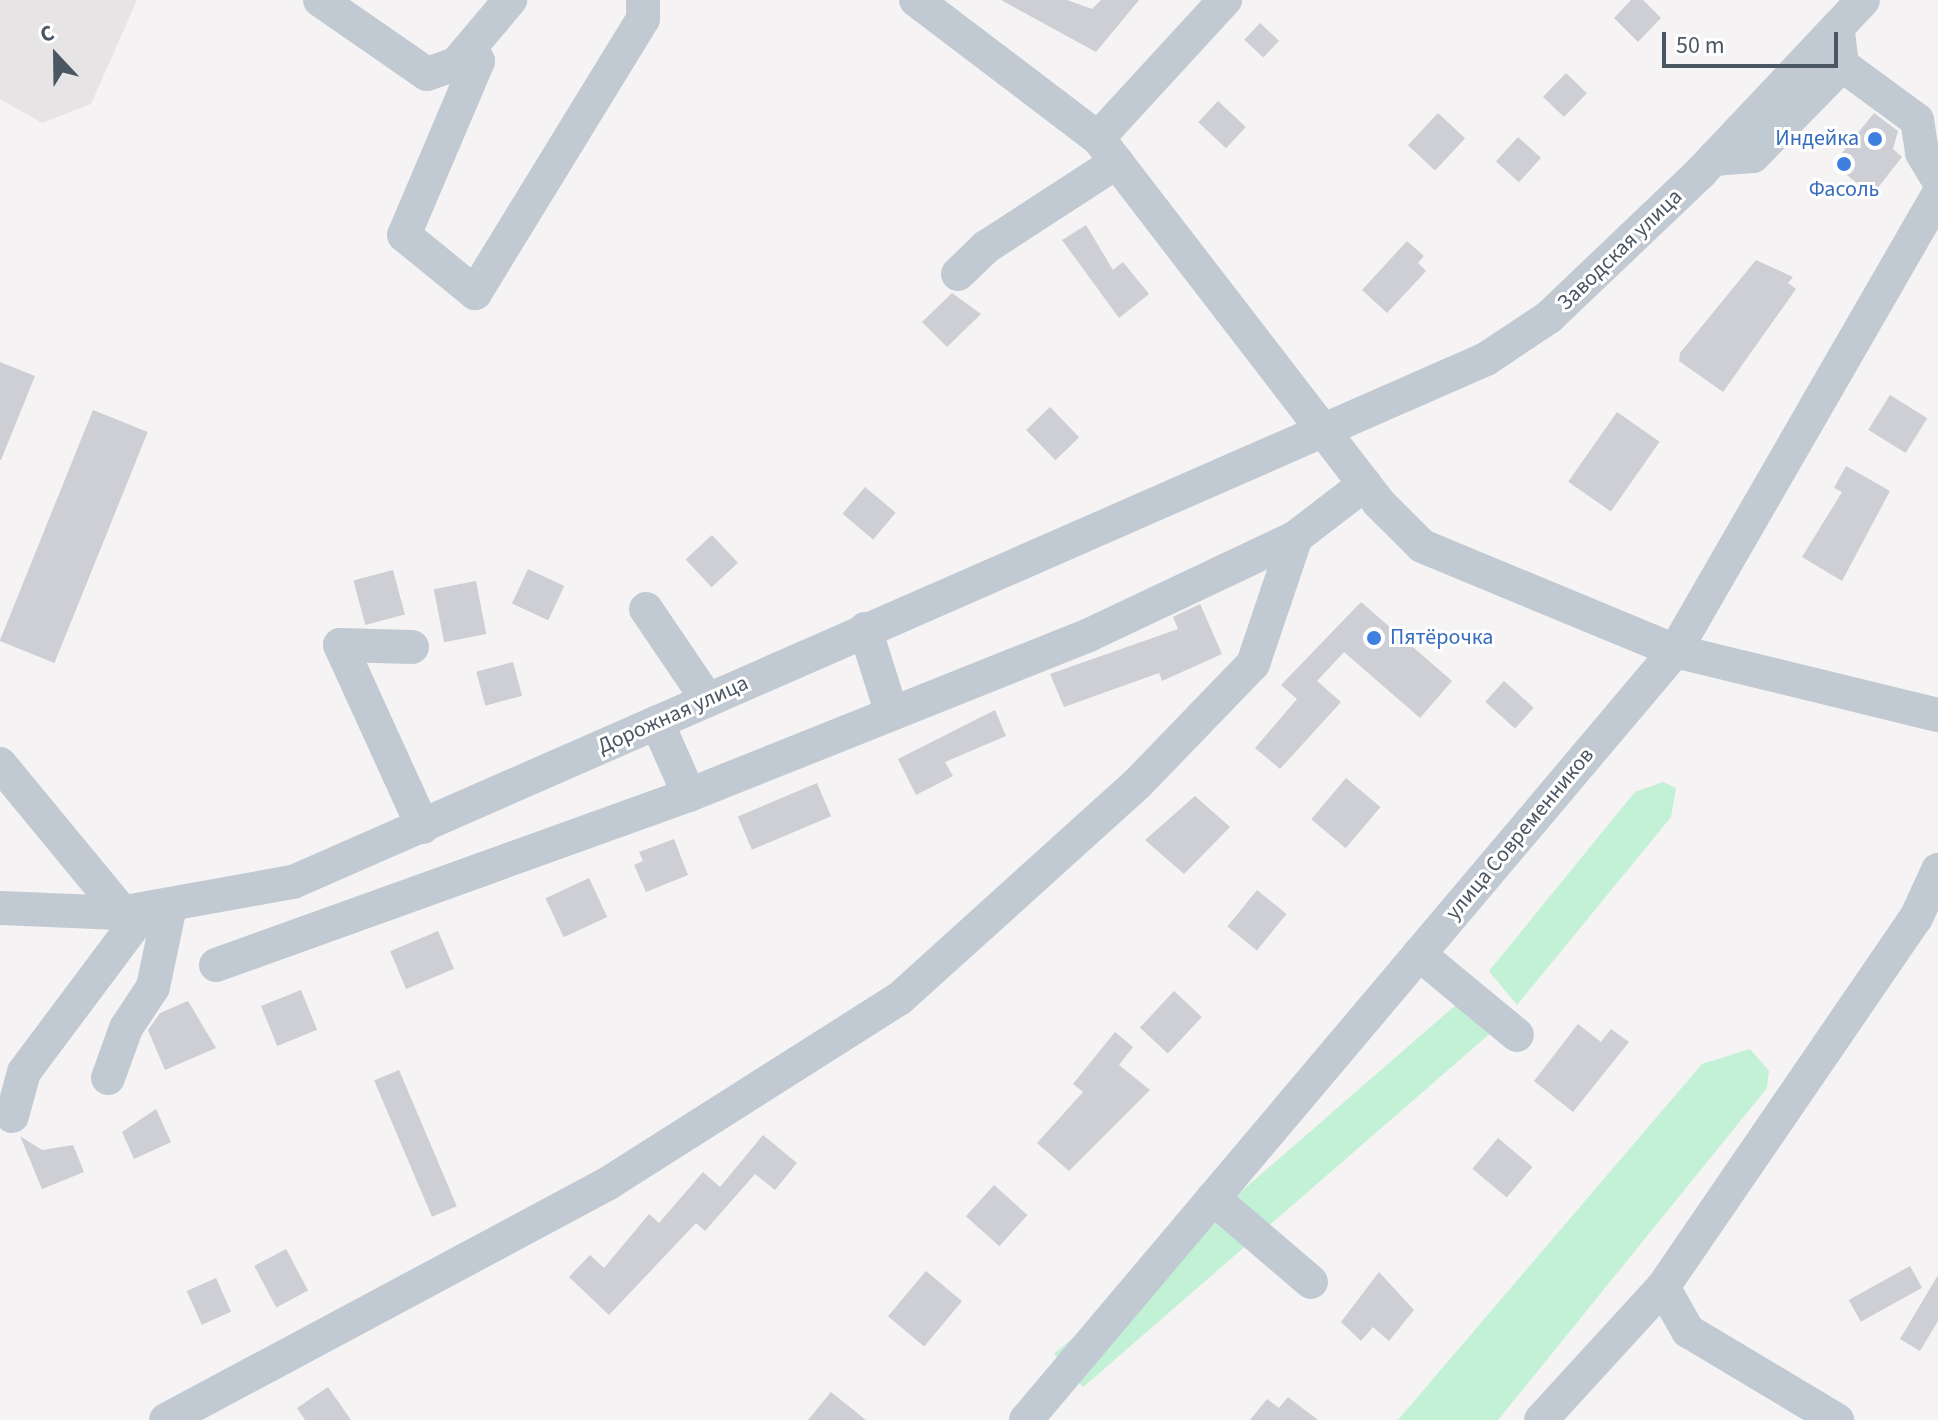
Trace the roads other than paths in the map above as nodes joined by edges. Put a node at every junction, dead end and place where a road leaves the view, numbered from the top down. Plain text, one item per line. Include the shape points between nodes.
1 (320, 0) edge
2 (510, 0) edge
3 (643, 0) edge
4 (916, 0) edge
5 (1225, 0) edge
6 (1863, 0) edge
7 (952, 11) edge
8 (1837, 27) junction
9 (471, 49) junction
10 (1842, 65) junction
11 (1107, 150) junction
12 (1713, 159) junction
13 (1938, 180) edge
14 (1938, 195) edge
15 (958, 274) dead end
16 (1327, 432) junction
17 (1365, 484) junction
18 (1296, 537) junction
19 (646, 609) dead end
20 (865, 629) junction
21 (412, 647) dead end
22 (1675, 651) junction
23 (707, 699) junction
24 (892, 714) junction
25 (1938, 715) edge
26 (657, 722) junction
27 (0, 764) edge
28 (689, 795) junction
29 (423, 827) junction
30 (371, 850) junction
31 (1938, 870) edge
32 (388, 903) junction
33 (0, 908) edge
34 (146, 910) junction
35 (1927, 924) edge
36 (1419, 954) junction
37 (216, 965) dead end
38 (1517, 1035) dead end
39 (108, 1078) dead end
40 (12, 1116) dead end
41 (1213, 1198) junction
42 (1311, 1282) dead end
43 (1663, 1287) junction
44 (167, 1417) edge
45 (1026, 1420) edge
46 (1541, 1420) edge
47 (1837, 1420) edge

1 - 9 street via 411,69 440,74
2 - 9 street
3 - 9 street via 643,19 475,293 404,235 478,61
4 - 7 street
5 - 11 street
6 - 8 street, Заводская улица
7 - 11 street
8 - 10 street
8 - 12 street, Заводская улица
10 - 12 street via 1753,156
10 - 13 street via 1917,120 1922,153
11 - 15 street
11 - 16 street
12 - 16 street, Заводская улица via 1549,317 1486,359
14 - 22 street, улица Современников
16 - 17 street
16 - 20 street, Дорожная улица
17 - 18 street
17 - 22 street via 1422,546
18 - 24 street via 1089,635
18 - 44 street via 1253,664 1138,783 899,999 607,1184
19 - 23 street
20 - 23 street, Дорожная улица
20 - 24 street
21 - 29 street via 340,645
22 - 25 street
22 - 36 street, улица Современников
23 - 26 street, Дорожная улица
24 - 28 street
26 - 28 street
26 - 29 street, Дорожная улица
27 - 34 street
28 - 32 street
29 - 30 street, Дорожная улица
30 - 32 street
30 - 34 street, Дорожная улица via 293,882
31 - 35 street
32 - 37 street
33 - 34 street, Дорожная улица
34 - 39 street via 153,987 126,1028
34 - 40 street via 24,1072
35 - 43 street
36 - 38 street
36 - 41 street, улица Современников
41 - 42 street
41 - 45 street, улица Современников
43 - 46 street
43 - 47 street via 1688,1331

